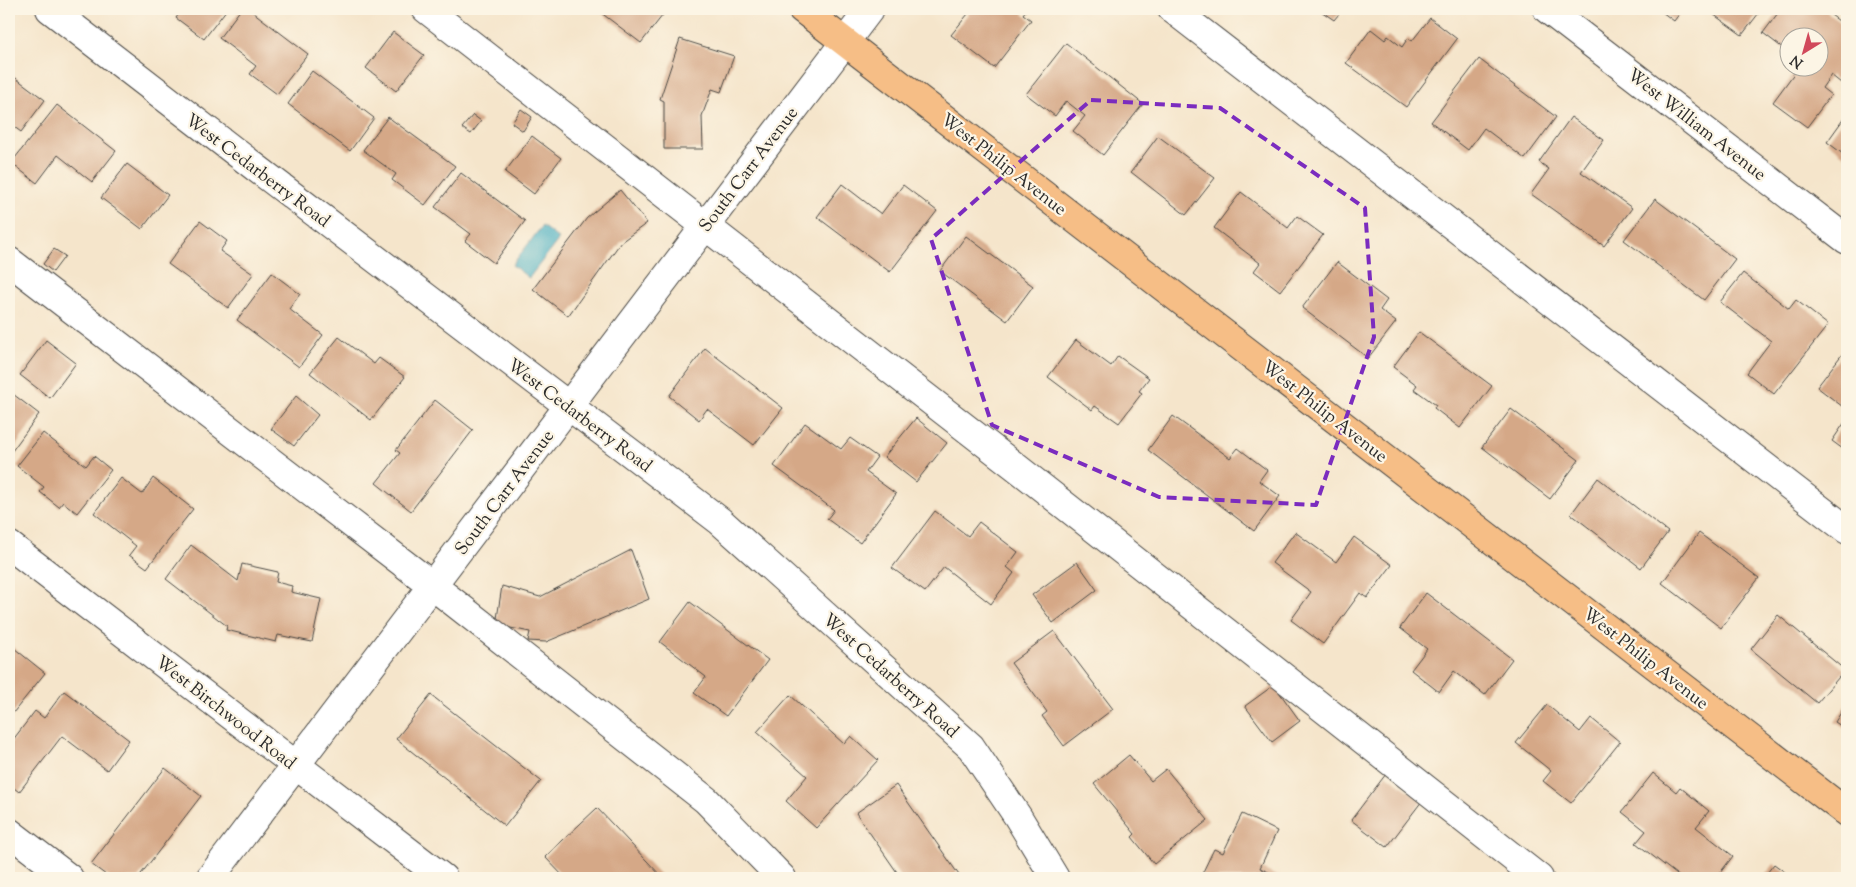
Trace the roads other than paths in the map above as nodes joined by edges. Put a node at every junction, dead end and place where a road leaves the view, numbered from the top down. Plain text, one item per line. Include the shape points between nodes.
1 (50, 9) edge
2 (426, 9) edge
3 (802, 9) edge
4 (870, 9) edge
5 (1172, 9) edge
6 (1547, 9) edge
7 (845, 41) junction
8 (706, 225) junction
9 (1847, 240) edge
10 (9, 261) edge
11 (569, 406) junction
12 (1847, 530) edge
13 (9, 545) edge
14 (433, 586) junction
15 (296, 766) junction
16 (1847, 813) edge
17 (9, 832) edge
18 (69, 878) edge
19 (210, 878) edge
20 (443, 878) edge
21 (782, 878) edge
22 (1055, 878) edge
23 (1539, 878) edge

1 - 11 street, West Cedarberry Road
2 - 8 street
3 - 7 main road, West Philip Avenue
4 - 7 street, South Carr Avenue
5 - 12 street
6 - 9 street, West William Avenue
7 - 8 street, South Carr Avenue
7 - 16 main road, West Philip Avenue
8 - 11 street, South Carr Avenue
8 - 23 street
10 - 14 street
11 - 14 street, South Carr Avenue
11 - 22 street, West Cedarberry Road via 720,521 971,746
13 - 15 street, West Birchwood Road
14 - 15 street, South Carr Avenue
14 - 21 street via 706,800
15 - 19 street, South Carr Avenue
15 - 20 street, West Birchwood Road
17 - 18 street

